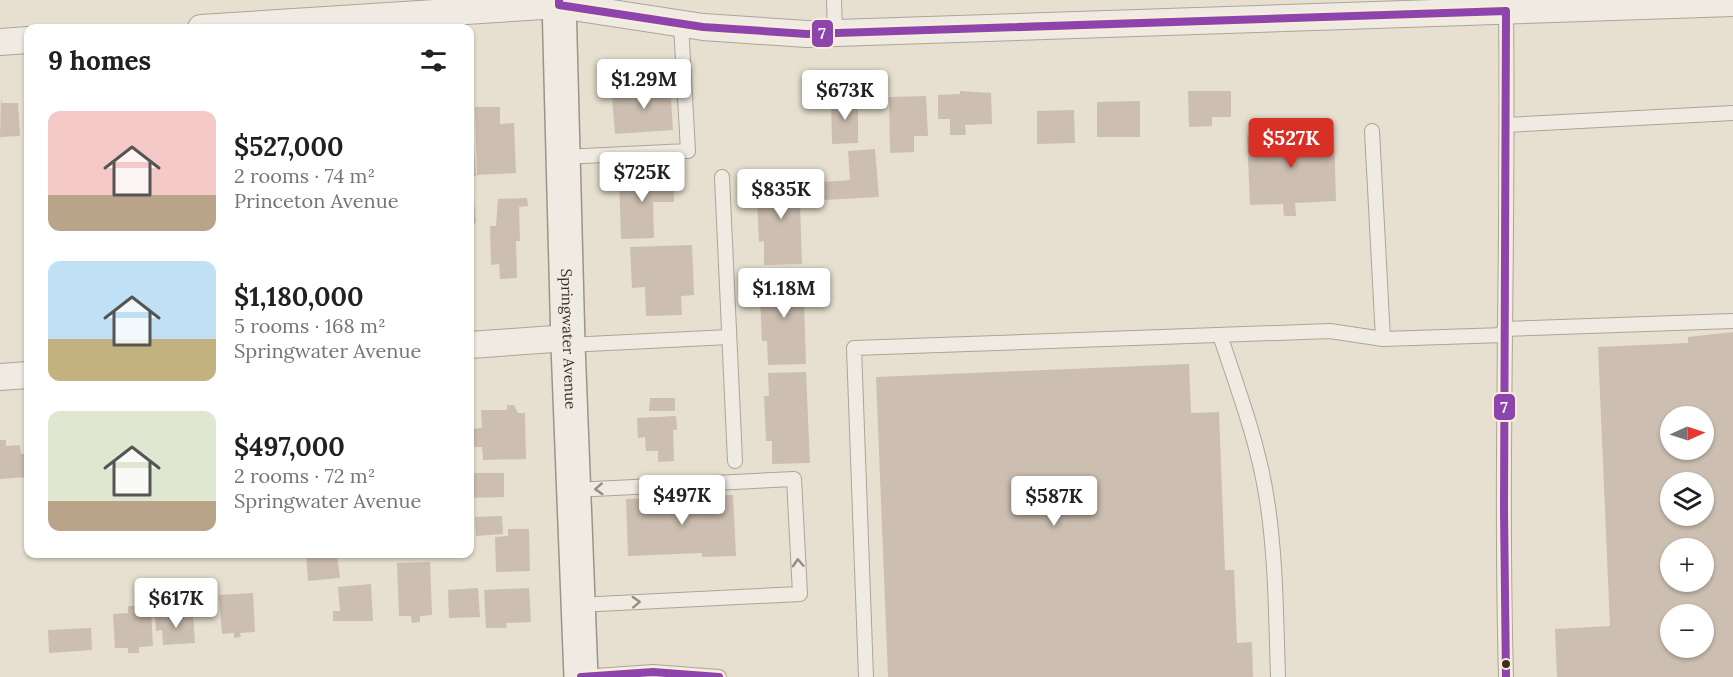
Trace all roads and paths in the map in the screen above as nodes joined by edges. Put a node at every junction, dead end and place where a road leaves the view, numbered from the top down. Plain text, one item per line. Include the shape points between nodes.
1 (834, 0) edge
2 (1720, 2) edge
3 (559, 3) edge
4 (1610, 4) edge
5 (1366, 8) edge
6 (1506, 10) junction
7 (258, 24) edge
8 (681, 24) junction
9 (835, 33) junction
10 (24, 40) edge
11 (0, 42) edge
12 (1733, 113) edge
13 (1507, 125) junction
14 (1372, 130) dead end
15 (563, 158) junction
16 (722, 177) dead end
17 (1733, 321) edge
18 (1504, 332) junction
19 (1220, 335) junction
20 (729, 338) junction
21 (1383, 339) junction
22 (568, 342) junction
23 (474, 345) edge
24 (24, 375) edge
25 (0, 377) edge
26 (735, 461) dead end
27 (574, 490) junction
28 (578, 605) junction
29 (580, 677) edge
30 (719, 677) edge
31 (866, 677) edge
32 (1278, 677) edge
33 (1506, 677) edge

1 - 9 lane
2 - 4 street
3 - 7 street
3 - 8 street
3 - 15 street, Springwater Avenue
4 - 6 street
5 - 6 street
5 - 9 street
6 - 13 lane
8 - 9 street via 750,32
8 - 15 lane via 688,151
10 - 11 street
12 - 13 lane
13 - 18 lane
14 - 21 lane
15 - 22 street, Springwater Avenue
16 - 20 lane
17 - 18 lane
18 - 21 lane
18 - 33 lane
19 - 21 lane via 1330,331
19 - 31 lane via 854,348
19 - 32 lane via 1248,420 1266,493 1274,564
20 - 22 lane
20 - 26 lane
22 - 23 street
22 - 27 street, Springwater Avenue
24 - 25 street
27 - 28 street, Springwater Avenue
28 -> 27 lane via 800,594 794,480
28 - 29 street, Springwater Avenue
29 - 30 lane via 653,672

